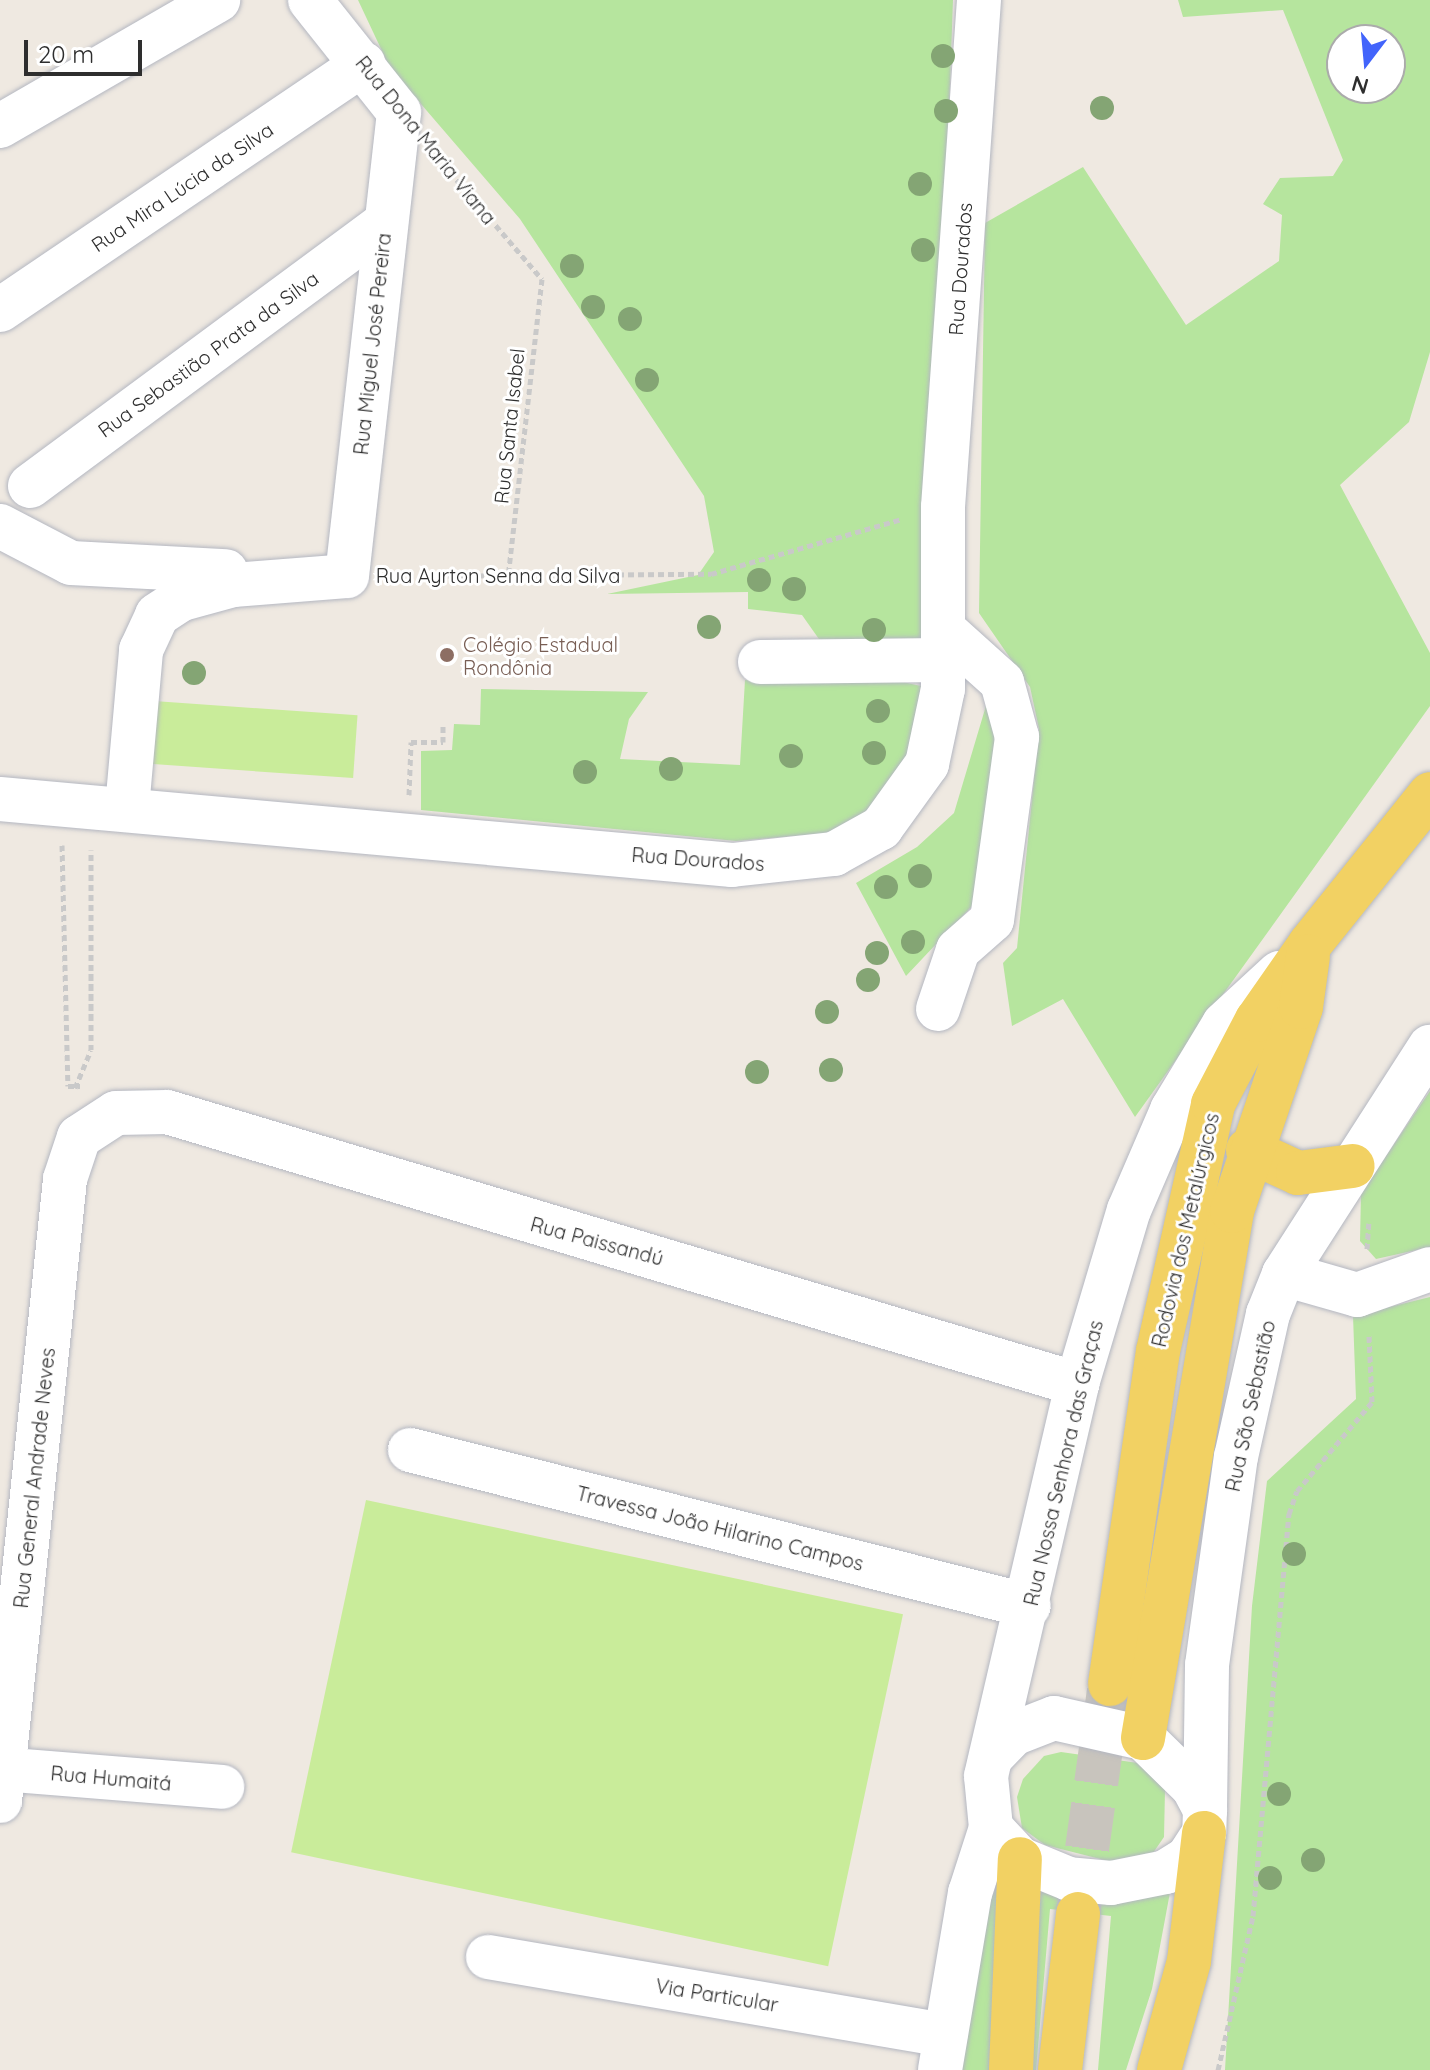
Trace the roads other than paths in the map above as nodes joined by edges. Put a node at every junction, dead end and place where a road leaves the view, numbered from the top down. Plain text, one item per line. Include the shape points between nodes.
1 (218, 0) edge
2 (310, 0) edge
3 (979, 0) edge
4 (363, 64) junction
5 (399, 112) joint
6 (0, 126) edge
7 (386, 223) junction
8 (0, 310) edge
9 (30, 486) dead end
10 (0, 526) edge
11 (347, 576) joint
12 (285, 580) junction
13 (943, 644) junction
14 (760, 662) dead end
15 (1430, 794) edge
16 (0, 799) edge
17 (93, 806) junction
18 (1310, 944) junction
19 (938, 1009) dead end
20 (1430, 1047) edge
21 (65, 1098) road end
22 (116, 1113) joint
23 (1248, 1150) junction
24 (1353, 1166) junction
25 (63, 1203) junction
26 (1430, 1269) edge
27 (1284, 1274) junction
28 (1077, 1384) junction
29 (410, 1450) dead end
30 (1029, 1606) junction
31 (1207, 1665) junction
32 (1110, 1684) tunnel mouth
33 (1150, 1742) junction
34 (993, 1755) junction
35 (1, 1780) edge
36 (222, 1787) dead end
37 (1204, 1821) junction
38 (1006, 1844) junction
39 (1078, 1914) tunnel mouth
40 (488, 1957) dead end
41 (943, 2053) edge
42 (1011, 2070) edge
43 (1060, 2070) edge
44 (1159, 2070) edge

1 - 6 street
2 - 4 street, Rua Dona Maria Viana
3 - 13 street, Rua Dourados via 943,507
4 - 5 street, Rua Dona Maria Viana
4 - 8 street, Rua Mira Lúcia da Silva
5 - 7 street, Rua Miguel José Pereira
7 - 9 street, Rua Sebastião Prata da Silva
7 - 11 street, Rua Miguel José Pereira
10 - 12 street via 50,557 84,566 209,573 280,561
11 - 12 street, Rua Ayrton Senna da Silva
12 - 17 street, Rua Ayrton Senna da Silva via 214,589 157,615 141,650
13 - 14 street
13 - 17 street, Rua Dourados via 934,739 914,790 860,842 806,860 732,865
13 - 19 street via 1002,682 1017,737 994,912 958,950
15 - 18 main road, Rodovia dos Metalúrgicos
16 - 17 street, Rua Dourados
18 - 23 main road via 1301,1007
18 - 28 street, Rua Nossa Senhora das Graças via 1224,1024 1172,1110 1129,1210
18 - 32 main road, Rodovia dos Metalúrgicos via 1257,1020 1213,1104 1158,1351
20 - 24 street, Rua São Sebastião
21 - 25 street, Rua General Andrade Neves via 54,1136
22 - 25 street, Rua General Andrade Neves via 79,1137
22 - 28 street, Rua Paissandú via 180,1115
23 - 24 main road via 1298,1173
23 - 33 main road
24 - 27 street, Rua São Sebastião
25 - 35 street, Rua General Andrade Neves
26 - 27 street via 1364,1293 1329,1291
27 - 31 street, Rua São Sebastião via 1249,1386
28 - 30 street, Rua Nossa Senhora das Graças
29 - 30 street, Travessa João Hilarino Campos
30 - 34 street, Rua Nossa Senhora das Graças
31 - 33 street, Rua São Sebastião
31 - 37 street, Rua São Sebastião
33 - 34 street via 1054,1718 1013,1734
33 - 37 street
34 - 38 street via 985,1797
35 - 36 street, Rua Humaitá
37 - 38 street via 1188,1858 1140,1879 1069,1879
37 - 44 main road via 1189,1961
38 - 41 street via 970,1893
38 - 42 main road
39 - 43 main road
40 - 41 street, Via Particular

